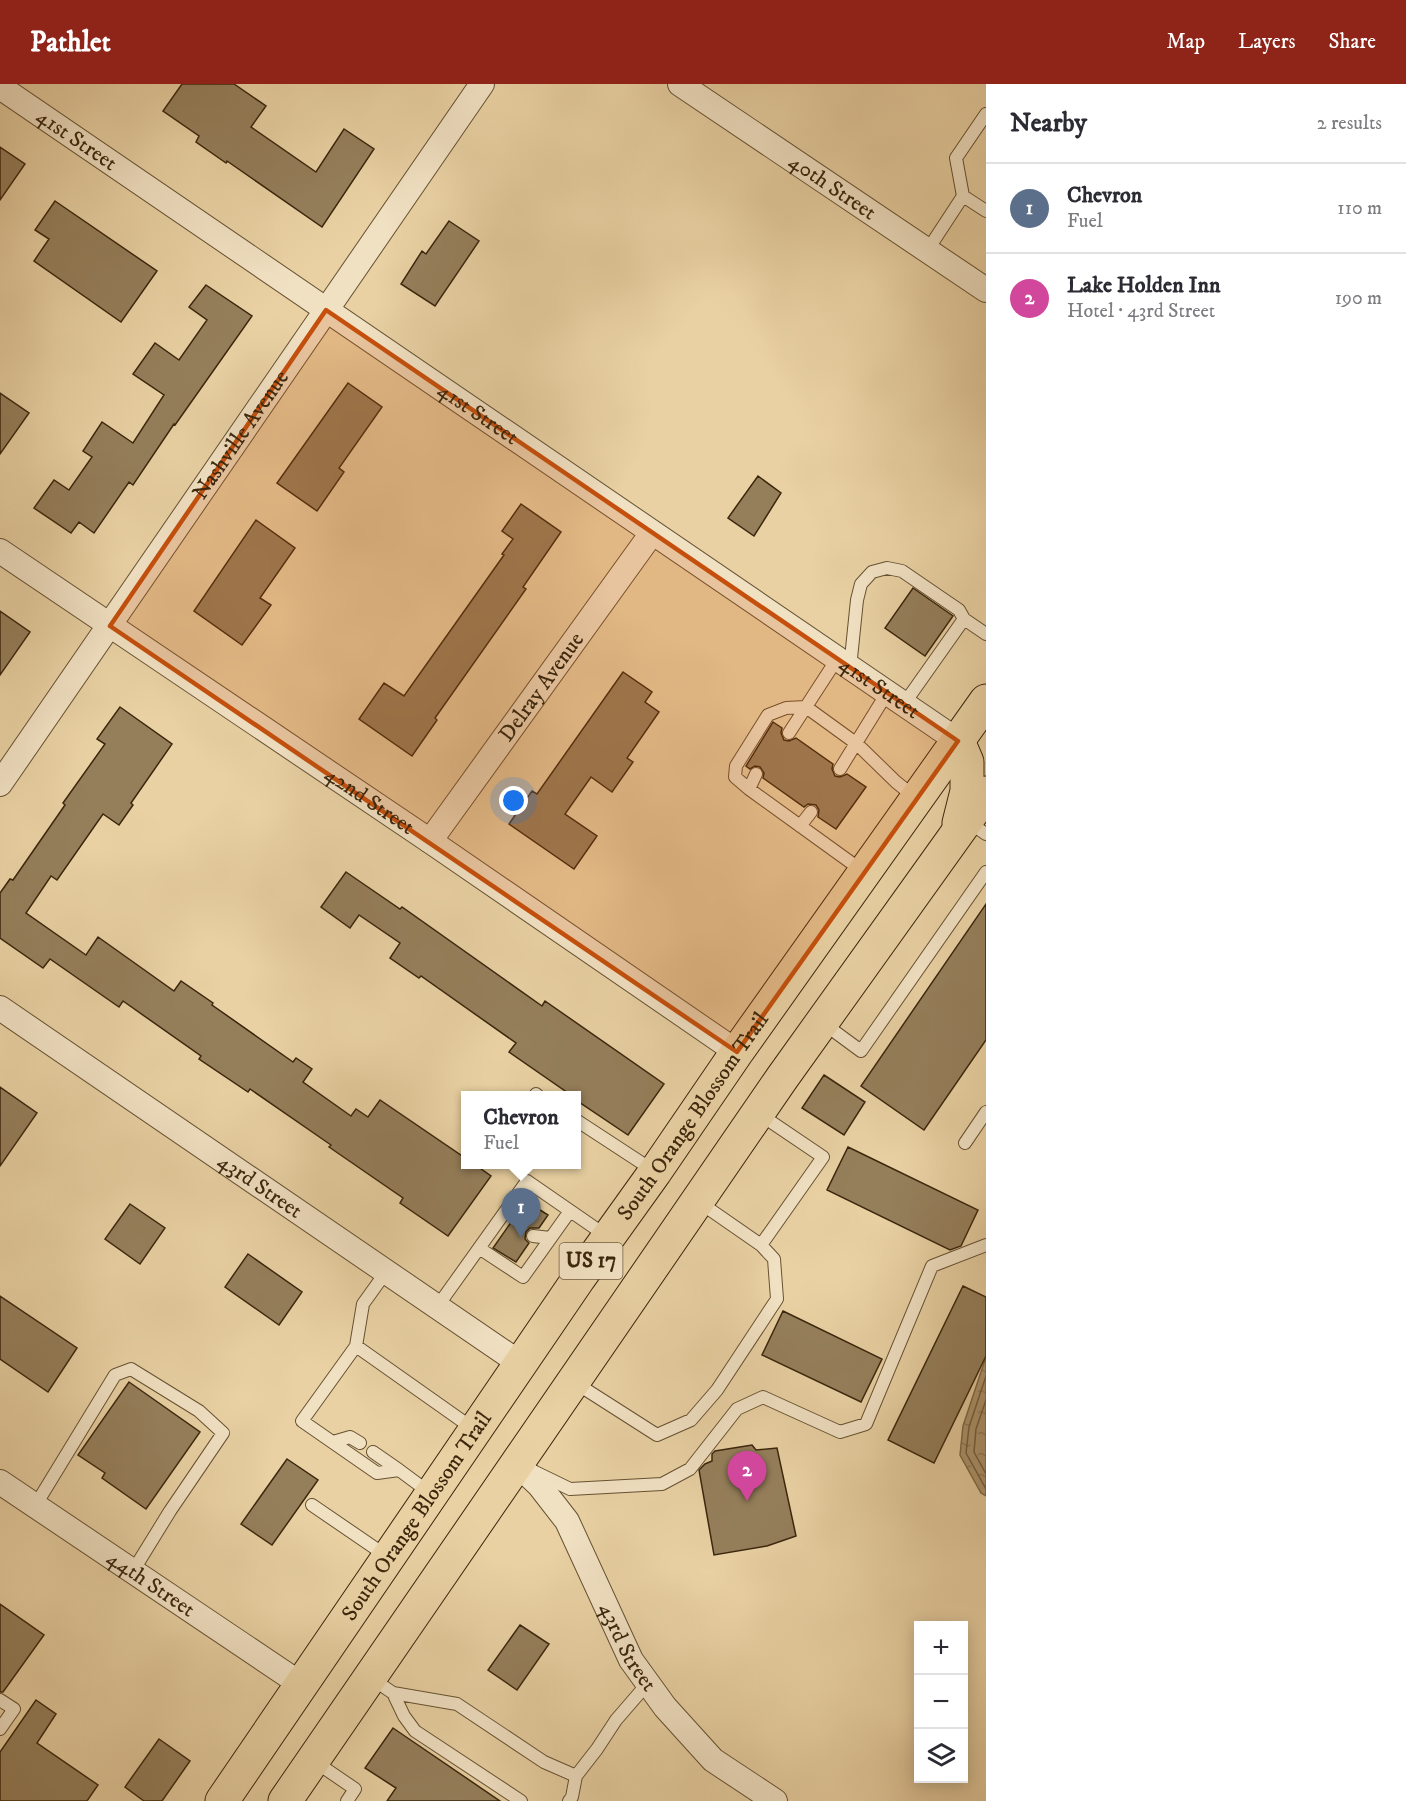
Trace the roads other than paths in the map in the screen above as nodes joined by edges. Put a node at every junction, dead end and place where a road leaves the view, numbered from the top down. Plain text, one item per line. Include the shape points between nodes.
1 (482, 84) edge
2 (680, 84) edge
3 (0, 87) edge
4 (986, 114) edge
5 (963, 196) junction
6 (986, 211) edge
7 (927, 251) junction
8 (986, 290) edge
9 (326, 310) junction
10 (652, 533) junction
11 (0, 551) edge
12 (964, 619) junction
13 (110, 626) junction
14 (986, 634) edge
15 (844, 663) junction
16 (895, 698) junction
17 (986, 701) edge
18 (806, 707) junction
19 (789, 733) dead end
20 (958, 741) junction
21 (857, 744) junction
22 (840, 769) dead end
23 (756, 774) dead end
24 (0, 784) edge
25 (749, 789) junction
26 (986, 793) edge
27 (917, 798) junction
28 (811, 812) dead end
29 (800, 826) junction
30 (969, 830) edge
31 (430, 841) junction
32 (864, 872) junction
33 (986, 872) edge
34 (0, 1008) edge
35 (822, 1022) junction
36 (736, 1052) junction
37 (986, 1112) edge
38 (758, 1113) junction
39 (581, 1123) edge
40 (964, 1143) dead end
41 (655, 1172) junction
42 (698, 1201) junction
43 (570, 1210) junction
44 (490, 1231) junction
45 (504, 1232) dead end
46 (533, 1236) dead end
47 (609, 1237) junction
48 (550, 1238) junction
49 (762, 1245) junction
50 (986, 1245) edge
51 (479, 1248) junction
52 (386, 1272) junction
53 (437, 1306) junction
54 (356, 1346) junction
55 (521, 1364) junction
56 (574, 1382) junction
57 (476, 1430) junction
58 (333, 1442) junction
59 (360, 1443) dead end
60 (373, 1452) dead end
61 (518, 1464) junction
62 (399, 1470) junction
63 (0, 1482) edge
64 (432, 1494) junction
65 (312, 1505) dead end
66 (35, 1506) junction
67 (388, 1558) junction
68 (133, 1571) junction
69 (648, 1683) junction
70 (302, 1685) junction
71 (381, 1685) junction
72 (0, 1700) edge
73 (0, 1730) edge
74 (313, 1760) junction
75 (576, 1776) junction
76 (222, 1801) edge
77 (285, 1801) edge
78 (347, 1801) edge
79 (521, 1801) edge
80 (569, 1801) edge
81 (775, 1801) edge

1 - 9 street, Nashville Avenue
2 - 7 street, 40th Street
3 - 9 street, 41st Street
4 - 5 lane via 956,158
5 - 6 lane
5 - 7 lane
7 - 8 street, 40th Street
9 - 10 street, 41st Street
9 - 13 street, Nashville Avenue
10 - 15 street, 41st Street
10 - 31 street, Delray Avenue
11 - 13 street, 42nd Street
12 - 14 lane
12 - 15 lane via 959,610 902,571 886,568 872,572 861,584
12 - 16 lane
13 - 24 street, Nashville Avenue
13 - 31 street, 42nd Street
15 - 16 street, 41st Street
15 - 18 lane
16 - 20 street, 41st Street
16 - 21 lane
17 - 20 main road, South Orange Blossom Trail / US 17
18 - 19 lane
18 - 21 lane
18 - 25 lane via 786,708 768,715 736,766 735,777
20 - 27 main road, South Orange Blossom Trail / US 17
20 - 30 main road via 967,762
21 - 22 lane
21 - 27 lane
23 - 25 lane
25 - 29 lane
26 - 30 main road, US 17
27 - 32 main road, South Orange Blossom Trail / US 17
28 - 29 lane
29 - 32 lane
30 - 35 main road, US 17
31 - 36 street, 42nd Street
32 - 36 main road, South Orange Blossom Trail / US 17
33 - 35 lane via 861,1051
34 - 52 street, 43rd Street
35 - 38 main road, US 17
36 - 41 main road, South Orange Blossom Trail / US 17
37 - 40 lane
38 - 42 main road, US 17
38 - 49 lane via 823,1157
39 - 41 lane
41 - 47 main road, South Orange Blossom Trail / US 17
42 - 49 lane
42 - 56 main road, US 17
43 - 44 lane via 527,1180
43 - 47 lane
43 - 48 lane
44 - 45 lane
44 - 51 lane
46 - 48 lane
47 - 55 main road, South Orange Blossom Trail / US 17
48 - 51 lane via 524,1277
49 - 56 lane via 774,1259 777,1299 717,1390 691,1420 657,1434
50 - 61 lane via 932,1266 866,1424 840,1432 763,1397 737,1409 690,1469 662,1484 570,1489
51 - 53 lane
52 - 53 street, 43rd Street
52 - 54 lane via 363,1304
53 - 55 street, 43rd Street
54 - 57 lane
54 - 58 lane via 303,1421
55 - 57 main road, South Orange Blossom Trail / US 17
56 - 61 main road, US 17
57 - 64 main road, South Orange Blossom Trail / US 17
58 - 59 lane via 350,1437
58 - 62 lane via 377,1473
60 - 62 lane
61 - 69 street, 43rd Street via 567,1521 631,1660
61 - 71 main road, US 17
62 - 64 lane
63 - 66 street, 44th Street
64 - 67 main road, South Orange Blossom Trail / US 17
65 - 67 lane
66 - 68 street, 44th Street
66 - 68 lane via 115,1375 130,1369 199,1411 223,1433
67 - 70 main road, South Orange Blossom Trail / US 17
68 - 70 street, 44th Street
69 - 75 lane via 615,1720
69 - 81 street, 43rd Street via 664,1707 713,1760
70 - 76 main road, South Orange Blossom Trail / US 17
71 - 74 main road, US 17
71 - 75 lane via 457,1704 544,1762
71 - 79 lane via 415,1731
72 - 73 lane via 14,1709
74 - 77 main road, US 17
74 - 78 lane via 356,1789
75 - 80 lane

